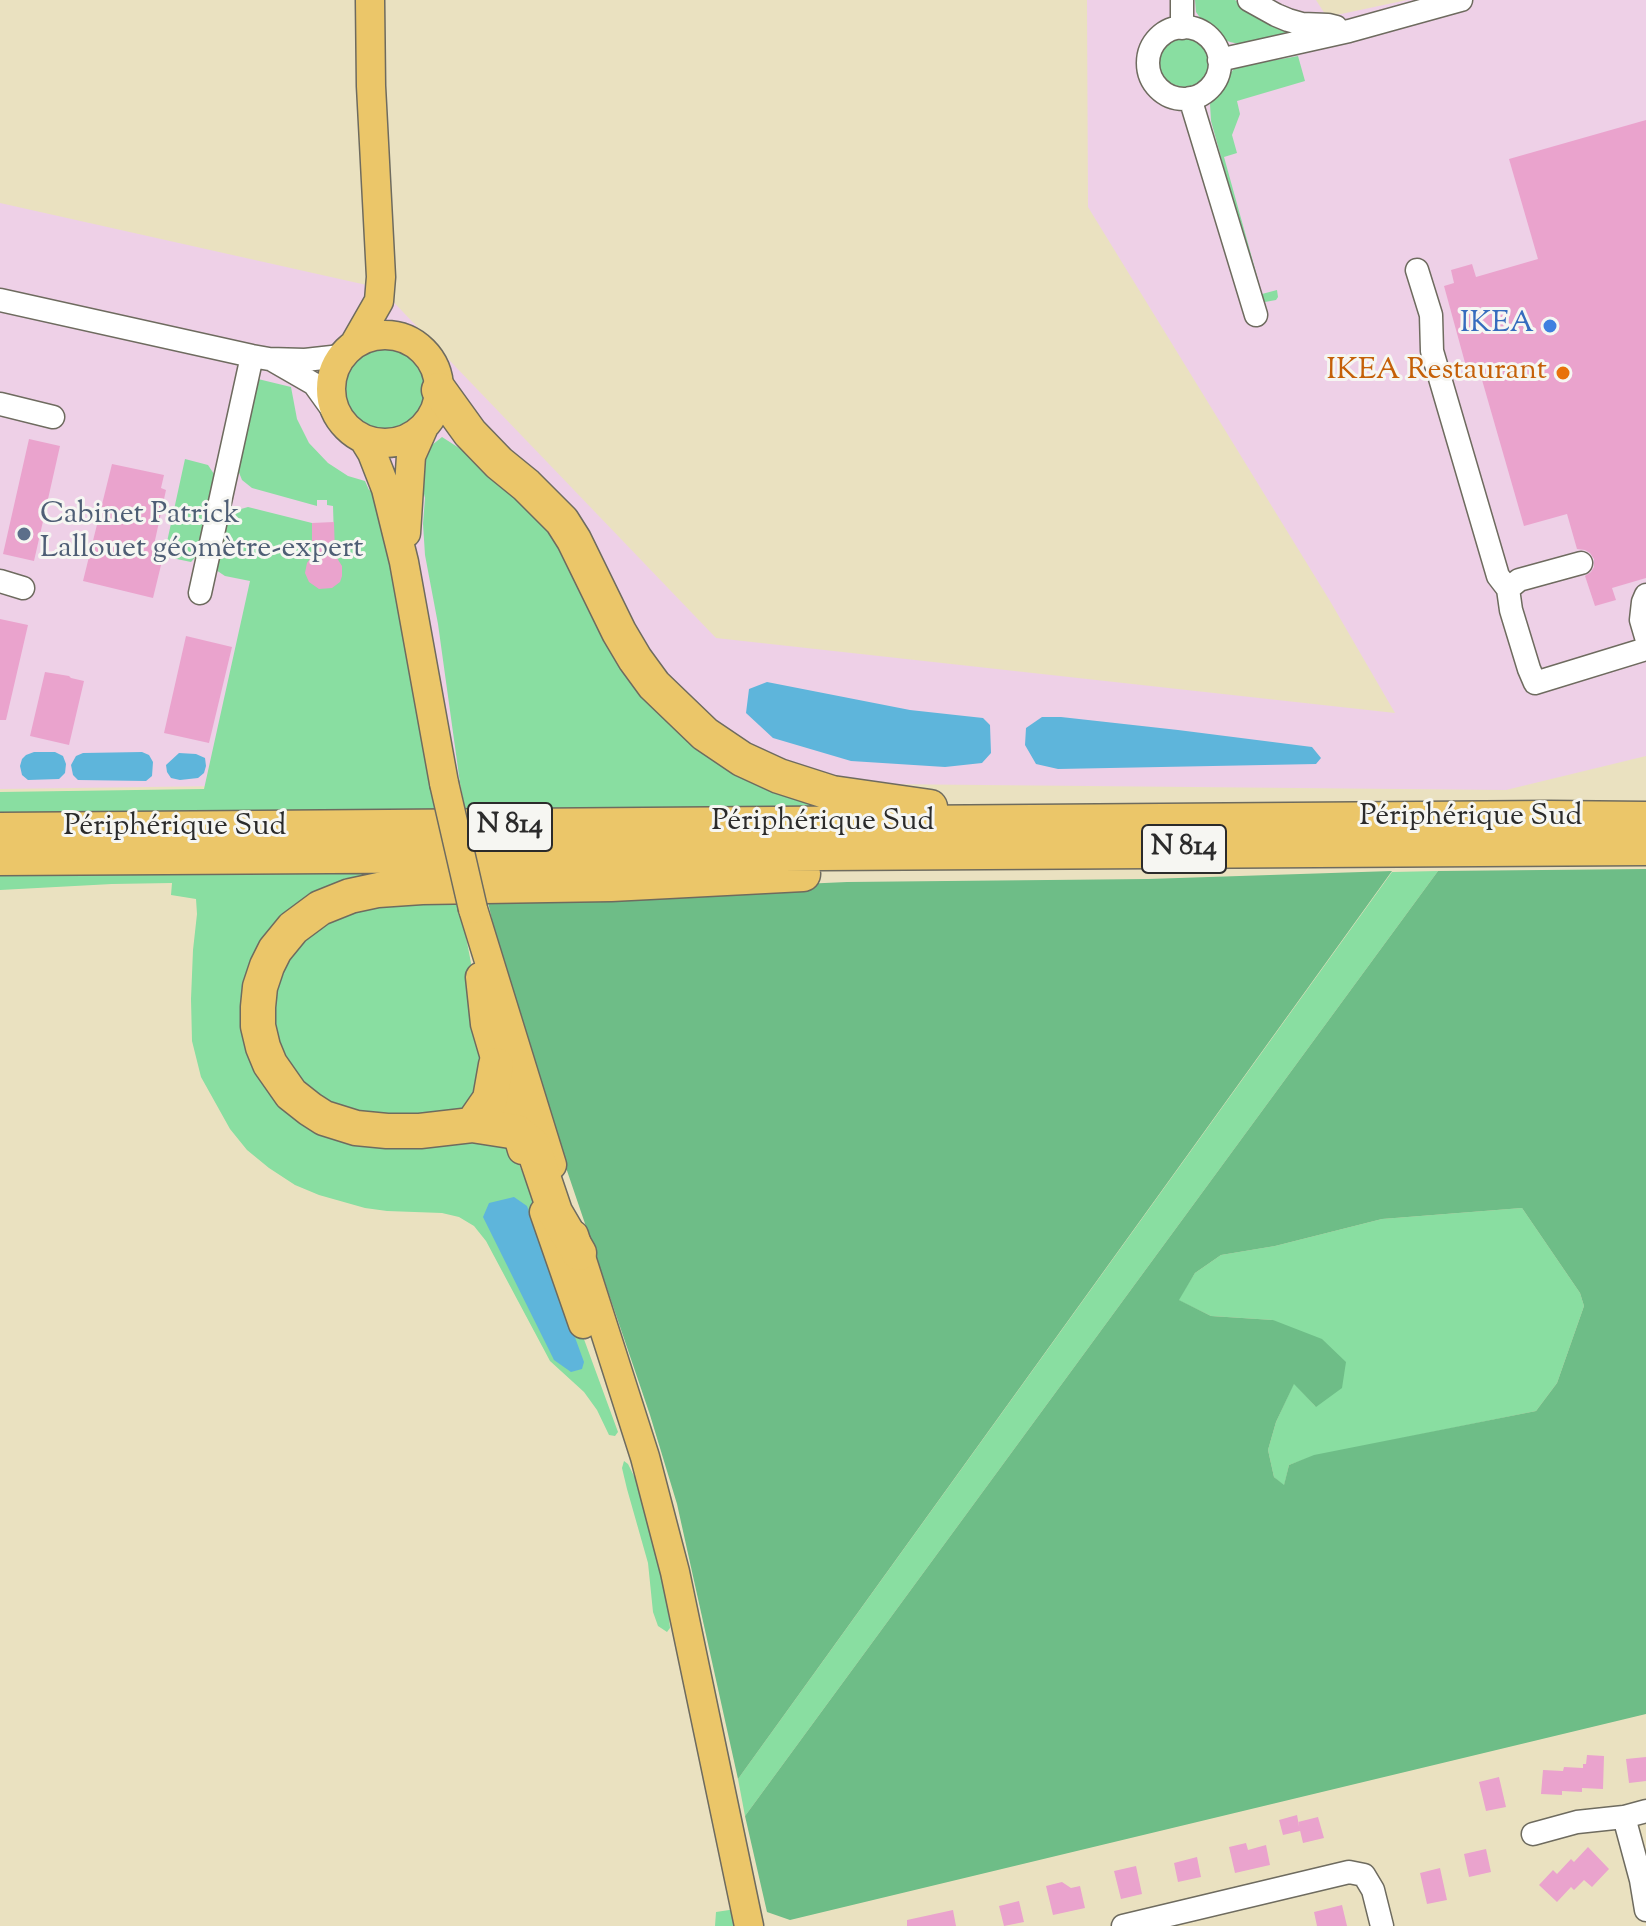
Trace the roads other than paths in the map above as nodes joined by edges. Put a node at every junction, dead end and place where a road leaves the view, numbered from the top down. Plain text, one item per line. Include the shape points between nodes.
1 (370, 0) edge
2 (1182, 0) edge
3 (1249, 0) edge
4 (1461, 0) edge
5 (1182, 28) junction
6 (1349, 31) junction
7 (1219, 60) junction
8 (1190, 98) junction
9 (1417, 270) dead end
10 (381, 277) junction
11 (0, 300) edge
12 (1256, 315) dead end
13 (415, 344) junction
14 (348, 350) junction
15 (261, 358) junction
16 (439, 390) junction
17 (0, 404) edge
18 (337, 416) junction
19 (53, 417) dead end
20 (423, 429) junction
21 (364, 440) junction
22 (404, 562) junction
23 (1581, 563) dead end
24 (0, 581) edge
25 (23, 588) dead end
26 (1508, 589) junction
27 (200, 593) dead end
28 (1646, 595) edge
29 (1646, 637) edge
30 (1646, 649) edge
31 (1646, 819) edge
32 (1021, 823) junction
33 (0, 830) edge
34 (1646, 848) edge
35 (893, 852) junction
36 (0, 858) edge
37 (473, 909) junction
38 (496, 1065) junction
39 (472, 1125) junction
40 (517, 1132) junction
41 (579, 1253) junction
42 (675, 1572) junction
43 (1646, 1811) edge
44 (1624, 1817) junction
45 (1533, 1834) dead end
46 (1646, 1910) edge
47 (749, 1926) edge
48 (1123, 1926) edge
49 (1382, 1926) edge

1 - 10 main road
2 - 5 street
3 - 6 street via 1288,20
4 - 6 street
5 - 7 street via 1207,36
5 - 8 street via 1157,40 1148,67 1162,91
6 - 7 street
7 - 8 street via 1212,85
8 - 12 street
9 - 26 street via 1431,315 1432,351 1498,576
10 - 13 main road
10 - 14 main road via 379,301
11 - 15 street
13 - 14 main road via 384,334 367,337
13 - 16 main road via 430,359
14 - 15 street via 305,360
14 - 18 main road via 334,369 330,386
15 - 18 street via 314,384
15 - 27 street
16 - 20 main road via 436,409
16 - 32 highway, N 814 via 480,443 562,521 635,659 705,734 742,759 832,793
17 - 19 street
18 - 21 main road
20 - 21 main road via 398,442
20 - 22 main road via 411,456
21 - 22 main road via 386,489
22 - 37 main road, bridge
23 - 26 street via 1519,580
24 - 25 street
26 - 30 street via 1535,683
28 - 29 street via 1641,620
31 - 32 highway, Périphérique Sud / N 814
32 - 33 highway, Périphérique Sud / N 814
34 - 35 highway, Périphérique Sud / N 814
35 - 36 highway, Périphérique Sud / N 814
35 - 39 highway, N 814 via 866,871 386,889 337,900 300,921 271,958 258,997 261,1041 285,1087 313,1112 356,1128 420,1131
37 - 38 main road via 485,1024
37 - 41 main road
38 - 39 highway via 490,1099
38 - 40 main road
39 - 40 highway
40 - 41 highway via 532,1144 555,1212
40 - 42 main road
41 - 42 main road via 645,1457
42 - 47 main road
43 - 44 street
44 - 45 street
44 - 46 street
48 - 49 street via 1349,1872 1364,1875

